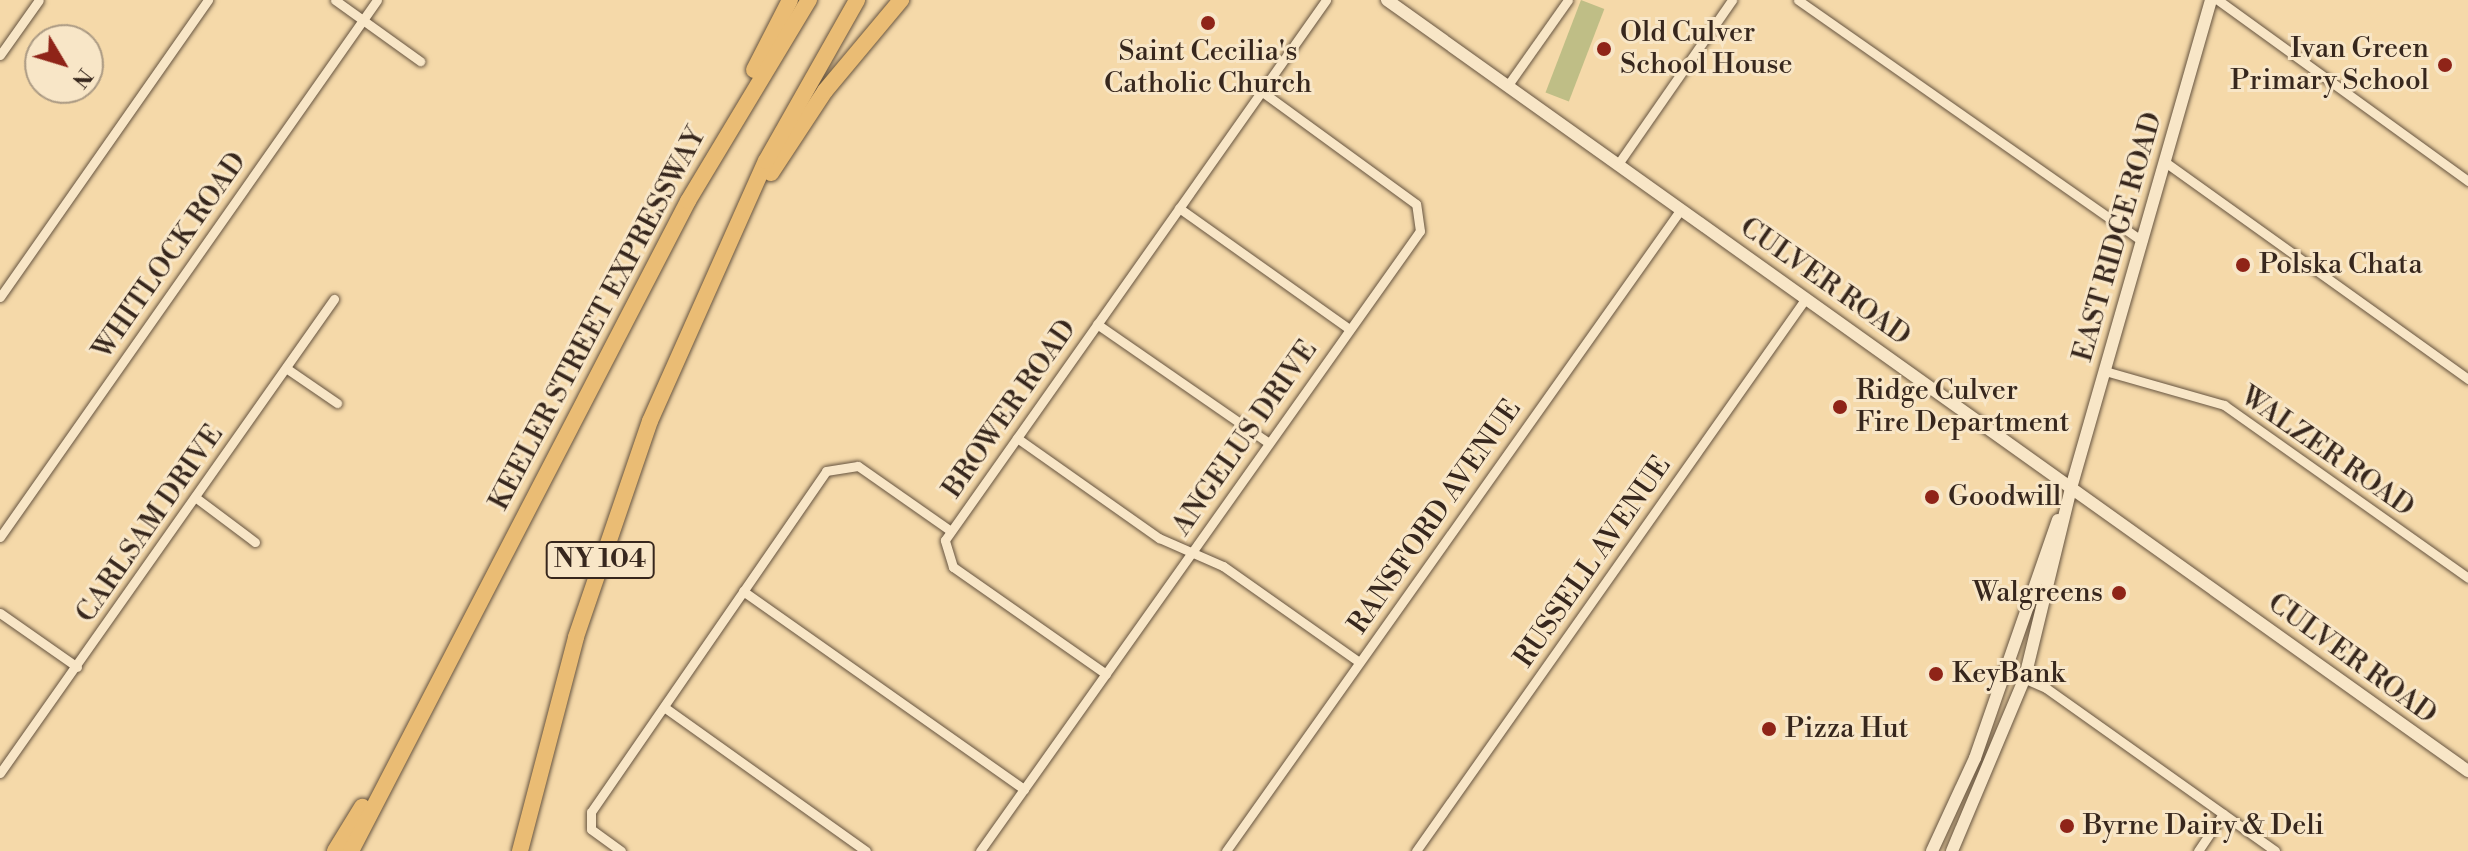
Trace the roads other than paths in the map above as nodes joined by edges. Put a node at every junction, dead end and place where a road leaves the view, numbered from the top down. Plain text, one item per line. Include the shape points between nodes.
1 (39, 0) edge
2 (208, 0) edge
3 (335, 0) edge
4 (377, 0) edge
5 (790, 0) edge
6 (809, 0) edge
7 (857, 0) edge
8 (901, 0) edge
9 (1326, 0) edge
10 (1387, 0) edge
11 (1568, 0) edge
12 (1732, 0) edge
13 (1798, 0) edge
14 (2211, 0) edge
15 (2218, 0) edge
16 (363, 20) junction
17 (0, 55) edge
18 (420, 61) dead end
19 (1508, 85) junction
20 (1261, 91) junction
21 (2165, 162) junction
22 (1618, 164) junction
23 (2468, 181) edge
24 (688, 201) junction
25 (1179, 208) junction
26 (1681, 209) junction
27 (2142, 241) junction
28 (711, 279) junction
29 (0, 297) edge
30 (1806, 298) junction
31 (334, 299) dead end
32 (1097, 324) junction
33 (1349, 329) junction
34 (286, 368) junction
35 (2105, 371) junction
36 (2468, 379) edge
37 (337, 403) dead end
38 (1017, 438) junction
39 (1269, 443) junction
40 (2071, 488) junction
41 (195, 497) junction
42 (951, 531) junction
43 (0, 537) edge
44 (255, 542) dead end
45 (1192, 552) junction
46 (2468, 578) edge
47 (743, 591) junction
48 (0, 613) edge
49 (1359, 662) junction
50 (77, 667) junction
51 (442, 667) junction
52 (2005, 670) junction
53 (1106, 674) junction
54 (2025, 677) junction
55 (664, 707) junction
56 (2468, 771) edge
57 (0, 773) edge
58 (1024, 789) junction
59 (2223, 814) junction
60 (335, 851) edge
61 (351, 851) edge
62 (520, 851) edge
63 (621, 851) edge
64 (866, 851) edge
65 (980, 851) edge
66 (1226, 851) edge
67 (1416, 851) edge
68 (1932, 851) edge
69 (1952, 851) edge
70 (2198, 851) edge
71 (2275, 851) edge

1 - 17 street
2 - 29 street
3 - 16 street
4 - 16 street, WHITLOCK ROAD
5 - 24 highway
6 - 24 highway, KEELER STREET EXPRESSWAY / NY 104
7 - 28 highway, NY 104 via 780,135
8 - 28 highway via 807,116
9 - 20 street, BROWER ROAD
10 - 19 main road, CULVER ROAD
11 - 19 street
12 - 22 street
13 - 27 street
14 - 21 main road, EAST RIDGE ROAD
15 - 23 street
16 - 18 street
16 - 43 street, WHITLOCK ROAD
19 - 22 main road, CULVER ROAD
20 - 25 street, BROWER ROAD
20 - 33 street, ANGELUS DRIVE via 1420,210 1420,231
21 - 27 main road, EAST RIDGE ROAD
21 - 36 street
22 - 26 main road, CULVER ROAD
24 - 51 highway, KEELER STREET EXPRESSWAY / NY 104
25 - 32 street, BROWER ROAD
25 - 33 street
26 - 30 main road, CULVER ROAD
26 - 49 street, RANSFORD AVENUE
27 - 35 main road, EAST RIDGE ROAD
28 - 62 highway, NY 104 via 608,536
30 - 40 main road, CULVER ROAD
30 - 67 street, RUSSELL AVENUE
31 - 34 street, CARLSAM DRIVE
32 - 38 street, BROWER ROAD
32 - 39 street
33 - 39 street, ANGELUS DRIVE
34 - 37 street
34 - 41 street, CARLSAM DRIVE
35 - 40 main road, EAST RIDGE ROAD
35 - 46 street, WALZER ROAD via 2224,405
38 - 42 street, BROWER ROAD
38 - 45 street via 1159,538
39 - 45 street, ANGELUS DRIVE
40 - 52 main road, EAST RIDGE ROAD
40 - 54 main road, EAST RIDGE ROAD
40 - 56 main road, CULVER ROAD
41 - 44 street
41 - 50 street, CARLSAM DRIVE
42 - 47 street, BROWER ROAD via 858,466 836,464
42 - 53 street via 943,547 953,567
45 - 49 street
45 - 53 street, ANGELUS DRIVE
47 - 55 street, BROWER ROAD
47 - 58 street
48 - 50 street
49 - 66 street, RANSFORD AVENUE
50 - 57 street, CARLSAM DRIVE
51 - 60 highway
51 - 61 highway, NY 104
52 - 54 street
52 - 68 main road, EAST RIDGE ROAD
53 - 58 street, ANGELUS DRIVE
54 - 59 street
54 - 69 main road, EAST RIDGE ROAD
55 - 63 street, BROWER ROAD via 589,825
55 - 64 street
58 - 65 street, ANGELUS DRIVE
59 - 70 street
59 - 71 street

